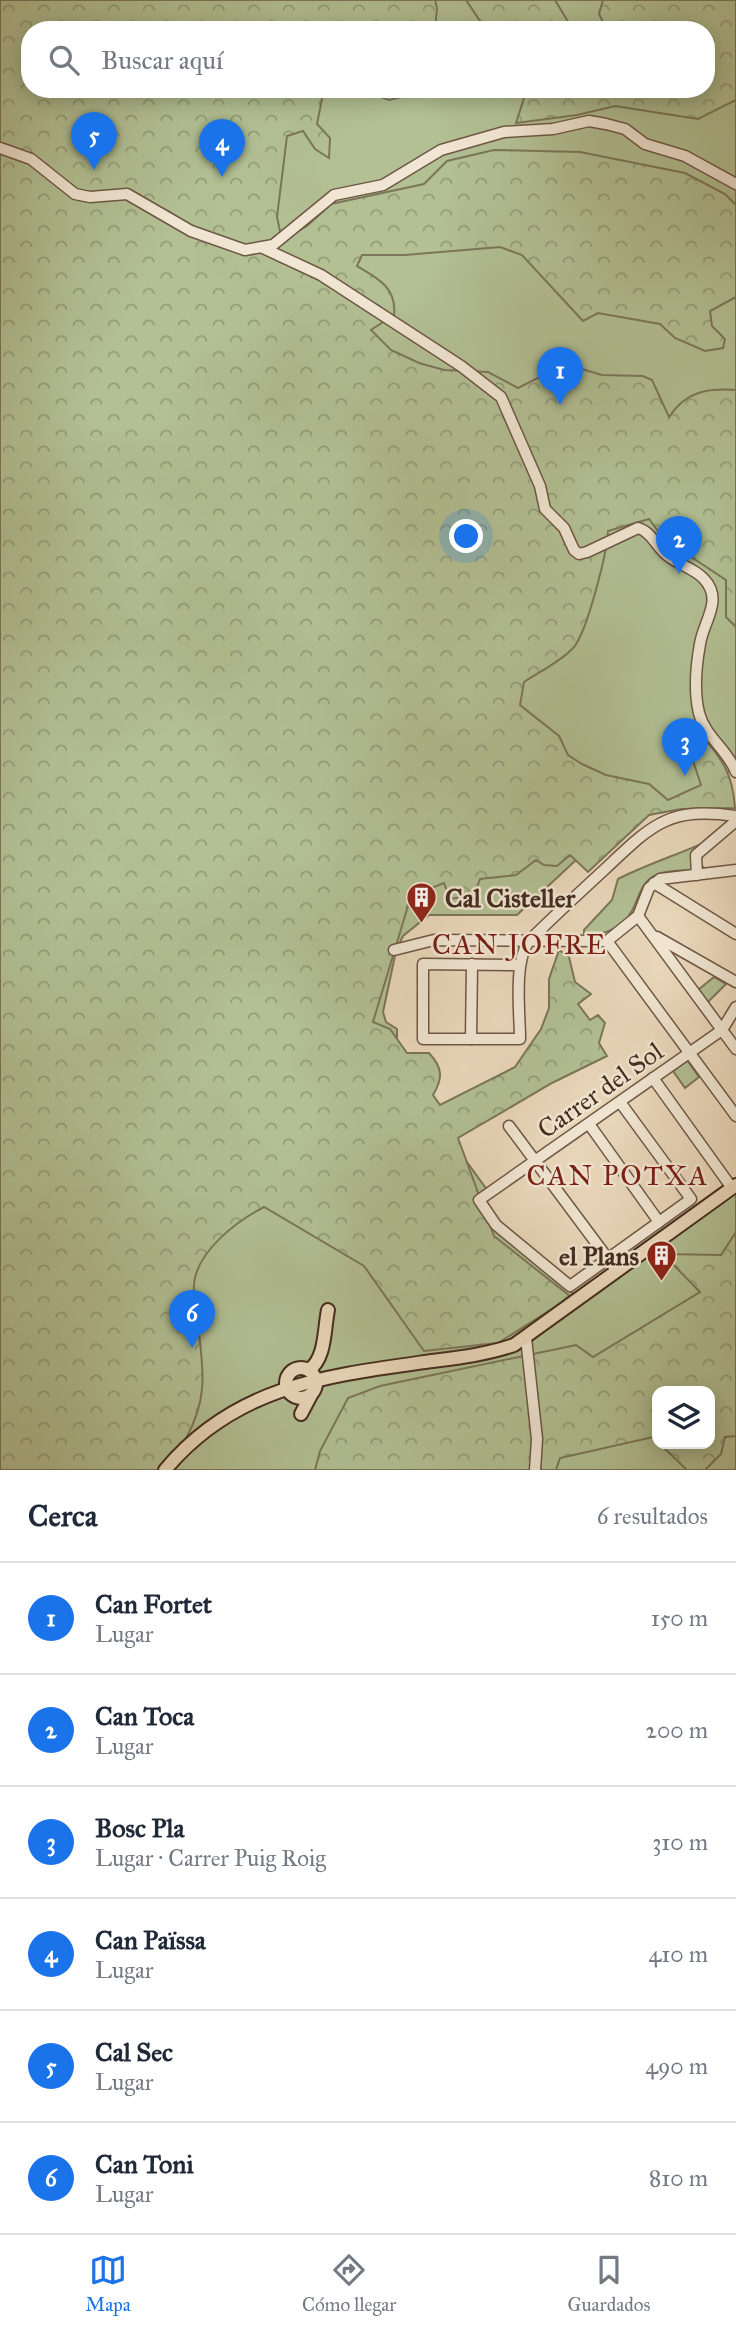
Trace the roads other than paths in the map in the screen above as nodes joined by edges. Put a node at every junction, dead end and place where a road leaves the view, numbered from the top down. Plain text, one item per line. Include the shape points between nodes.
1 (0, 148) edge
2 (736, 184) edge
3 (263, 248) junction
4 (736, 772) edge
5 (736, 819) edge
6 (736, 870) edge
7 (697, 875) junction
8 (654, 883) junction
9 (638, 916) junction
10 (736, 934) edge
11 (654, 935) junction
12 (530, 940) junction
13 (607, 941) junction
14 (394, 950) dead end
15 (472, 964) junction
16 (520, 965) junction
17 (736, 982) edge
18 (736, 1007) edge
19 (722, 1030) junction
20 (471, 1039) junction
21 (736, 1049) edge
22 (690, 1052) junction
23 (653, 1078) junction
24 (620, 1102) junction
25 (736, 1116) edge
26 (589, 1124) junction
27 (509, 1126) dead end
28 (535, 1162) junction
29 (734, 1186) edge
30 (659, 1222) junction
31 (607, 1258) junction
32 (617, 1271) junction
33 (328, 1310) dead end
34 (526, 1338) junction
35 (313, 1383) junction
36 (288, 1390) junction
37 (165, 1470) edge
38 (535, 1470) edge

1 - 3 street via 31,159 75,194 127,194 163,218 203,236 245,250
2 - 3 street via 685,156 645,144 625,129 607,124 589,121 512,131 441,150 383,185 334,195 284,238
3 - 4 street via 321,275 501,397 540,486 545,509 564,528 579,554 638,527 647,531 667,556 705,580 713,608 700,641 698,706 707,731
5 - 7 street via 696,855
5 - 12 street via 713,813 680,815 650,827
6 - 7 street
7 - 8 street via 667,877
8 - 9 street
8 - 10 street
9 - 11 street
9 - 13 street
11 - 17 street
11 - 19 street
12 - 13 street
12 - 14 street via 434,940
12 - 16 street via 522,949
13 - 22 street
15 - 16 street
15 - 20 street
15 - 20 street via 423,964 423,1039
16 - 20 street via 520,1039
18 - 19 street, Carrer del Sol
19 - 21 street
19 - 22 street, Carrer del Sol
22 - 23 street, Carrer del Sol
22 - 25 street
23 - 24 street, Carrer del Sol
23 - 29 street
24 - 26 street, Carrer del Sol
24 - 30 street via 691,1199
26 - 28 street, Carrer del Sol
26 - 30 street
27 - 28 street
28 - 31 street
28 - 31 street, Carrer del Sol via 479,1200 496,1225 570,1286
29 - 32 main road
30 - 31 street
31 - 32 street
32 - 34 main road
33 - 35 main road
34 - 35 main road via 486,1353 337,1375
34 - 38 street via 537,1439
35 - 36 main road
35 - 36 main road via 301,1414
36 - 37 main road via 261,1396 210,1425

